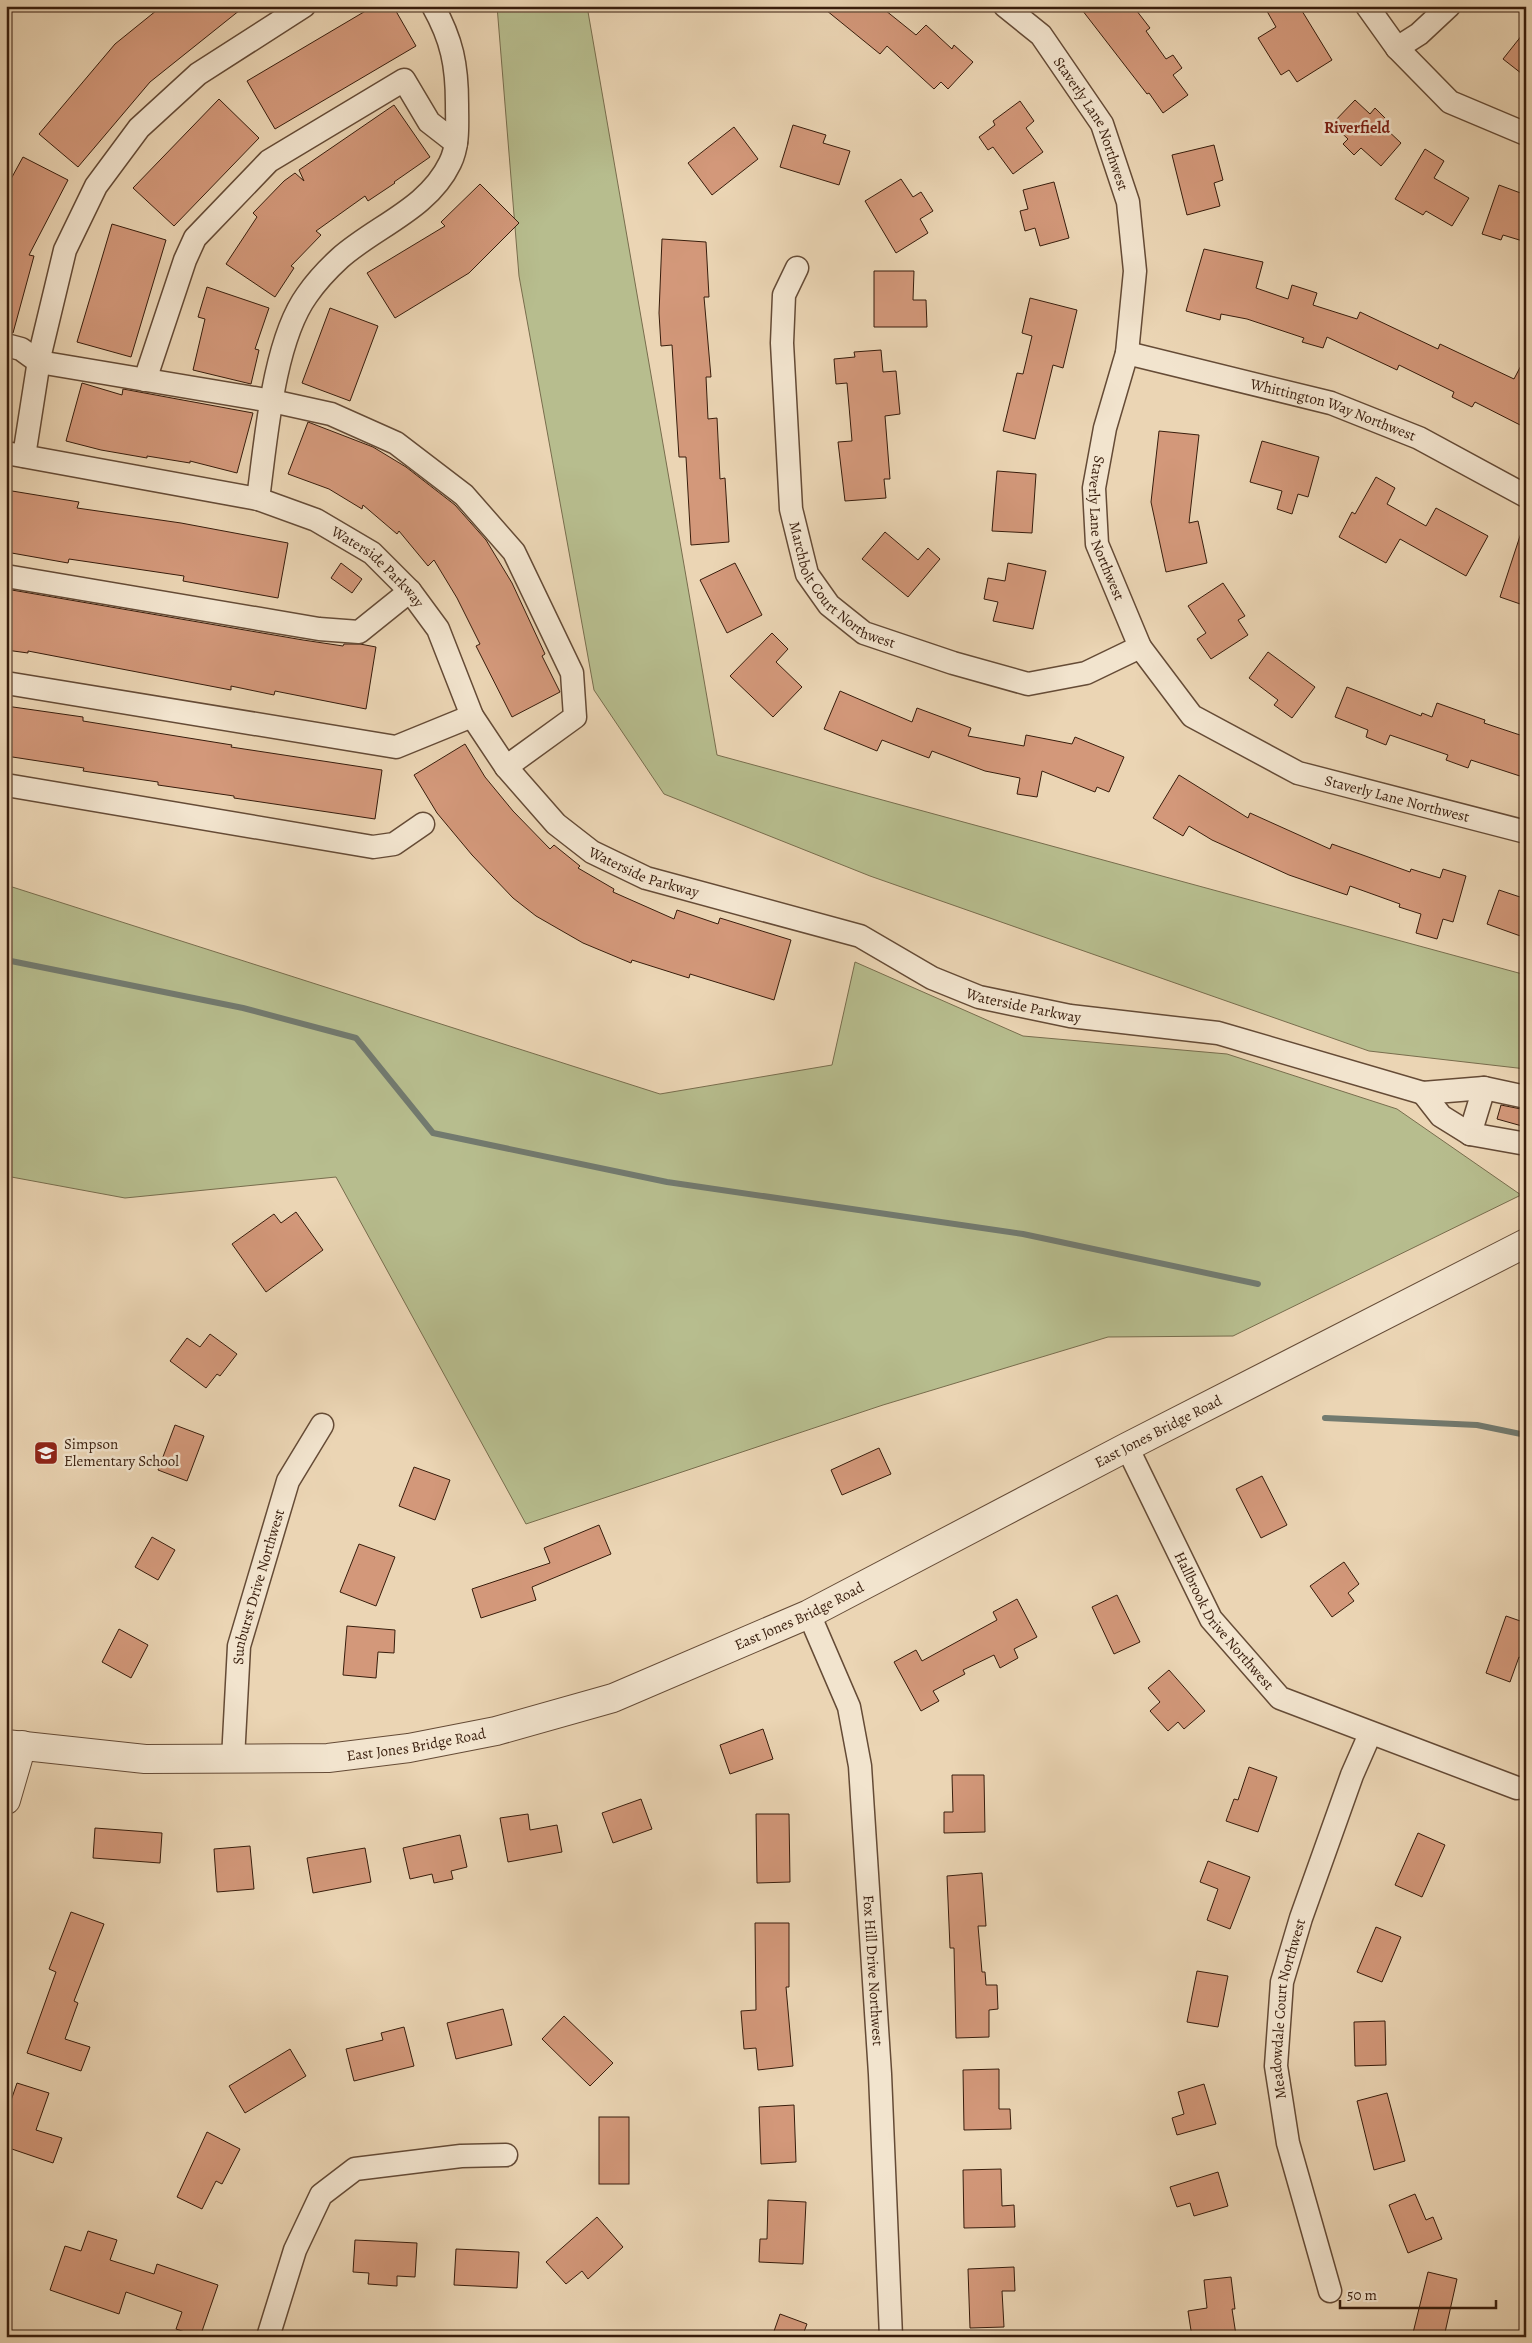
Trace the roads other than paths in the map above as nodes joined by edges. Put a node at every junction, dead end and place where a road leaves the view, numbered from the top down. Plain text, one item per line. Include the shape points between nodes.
1 (304, 6) edge
2 (433, 6) edge
3 (1005, 6) edge
4 (1367, 6) edge
5 (1449, 6) edge
6 (1397, 48) junction
7 (1526, 134) edge
8 (456, 143) junction
9 (797, 268) dead end
10 (6, 345) edge
11 (1127, 352) junction
12 (39, 362) junction
13 (145, 380) junction
14 (272, 401) junction
15 (15, 455) edge
16 (1526, 496) edge
17 (258, 499) junction
18 (6, 576) edge
19 (410, 591) junction
20 (1140, 647) junction
21 (6, 683) edge
22 (472, 716) junction
23 (506, 767) junction
24 (6, 784) edge
25 (423, 824) dead end
26 (1526, 832) edge
27 (1484, 1088) junction
28 (1423, 1093) junction
29 (1526, 1097) edge
30 (1470, 1134) junction
31 (1526, 1144) edge
32 (1526, 1243) edge
33 (322, 1425) dead end
34 (1126, 1447) junction
35 (809, 1614) junction
36 (1370, 1734) junction
37 (14, 1744) edge
38 (233, 1759) junction
39 (1517, 1788) dead end
40 (6, 1800) edge
41 (506, 2155) dead end
42 (1330, 2291) dead end
43 (268, 2337) edge
44 (891, 2337) edge

1 - 12 street via 198,74 139,128 96,186 65,250
2 - 8 street via 447,31 457,78
3 - 11 street, Staverly Lane Northwest via 1041,35 1102,124 1128,202 1135,271
4 - 6 street
5 - 6 street via 1419,34
6 - 7 street via 1450,102
8 - 13 street via 429,122 404,80 269,161 195,238 184,260
8 - 14 street via 450,162 434,189 340,258 306,295 286,336
9 - 20 street, Marchbolt Court Northwest via 784,295 782,343 791,509 807,574 829,605 864,633 1028,684 1086,673
10 - 12 street via 21,349
11 - 16 street, Whittington Way Northwest via 1331,403 1419,438
11 - 20 street, Staverly Lane Northwest via 1105,428 1094,488 1097,544
12 - 13 street
12 - 15 street
13 - 14 street
14 - 17 street
14 - 23 street via 331,414 396,443 464,495 514,552 572,673 575,717
15 - 17 street, Waterside Parkway
17 - 19 street, Waterside Parkway via 316,520 372,552
18 - 19 street via 319,629 359,632
19 - 22 street, Waterside Parkway via 438,629
20 - 26 street, Staverly Lane Northwest via 1192,716 1298,773
21 - 22 street via 396,747
22 - 23 street, Waterside Parkway
23 - 28 street, Waterside Parkway via 556,824 592,852 646,878 860,936 932,978 979,997 1070,1016 1218,1033
24 - 25 street via 373,847 394,844
27 - 28 street, Waterside Parkway
27 - 29 street, Waterside Parkway
27 - 30 street
28 - 30 street via 1441,1116
30 - 31 street
32 - 34 street, East Jones Bridge Road
33 - 38 street, Sunburst Drive Northwest via 288,1481 239,1646
34 - 35 street, East Jones Bridge Road
34 - 36 street, Hallbrook Drive Northwest via 1211,1619 1280,1698
35 - 38 street, East Jones Bridge Road via 613,1698 496,1731 409,1748 328,1758
35 - 44 street, Fox Hill Drive Northwest via 849,1708 860,1766 880,2074
36 - 39 street, Hallbrook Drive Northwest
36 - 42 street, Meadowdale Court Northwest via 1301,1918 1282,1982 1276,2066 1288,2143
37 - 38 street, East Jones Bridge Road via 145,1759
37 - 40 street
41 - 43 street via 461,2156 355,2169 348,2174 321,2195 295,2250

